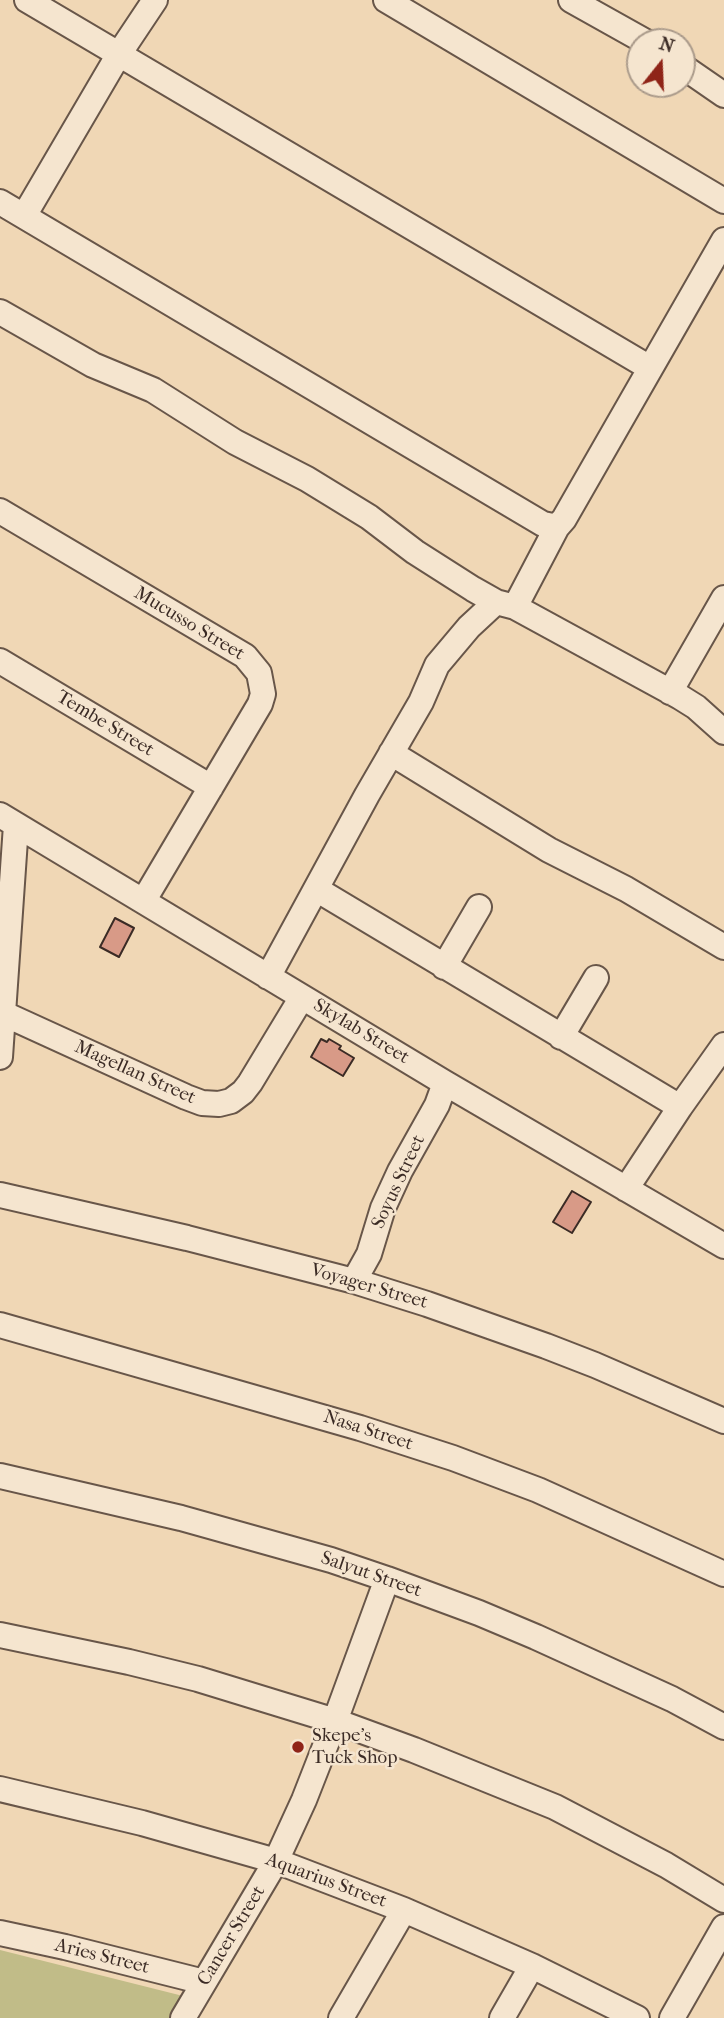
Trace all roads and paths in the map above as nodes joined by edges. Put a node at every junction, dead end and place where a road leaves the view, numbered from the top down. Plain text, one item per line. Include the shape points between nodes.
1 (27, 0) edge
2 (155, 0) edge
3 (386, 0) edge
4 (570, 0) edge
5 (626, 31) edge
6 (119, 54) junction
7 (696, 76) edge
8 (724, 95) edge
9 (724, 201) edge
10 (0, 202) edge
11 (24, 216) junction
12 (724, 240) edge
13 (0, 312) edge
14 (650, 368) junction
15 (0, 510) edge
16 (557, 527) junction
17 (724, 598) edge
18 (505, 604) junction
19 (0, 661) edge
20 (670, 692) junction
21 (724, 732) edge
22 (391, 753) junction
23 (211, 787) junction
24 (8, 820) edge
25 (316, 889) junction
26 (144, 900) junction
27 (479, 907) dead end
28 (724, 947) edge
29 (444, 967) junction
30 (268, 977) junction
31 (596, 978) dead end
32 (302, 997) junction
33 (2, 1013) junction
34 (561, 1037) junction
35 (724, 1045) edge
36 (0, 1057) edge
37 (445, 1083) junction
38 (680, 1107) junction
39 (626, 1189) junction
40 (0, 1195) edge
41 (724, 1247) edge
42 (354, 1281) junction
43 (0, 1325) edge
44 (724, 1422) edge
45 (0, 1476) edge
46 (724, 1574) edge
47 (387, 1579) junction
48 (0, 1635) edge
49 (335, 1721) junction
50 (724, 1727) edge
51 (0, 1789) edge
52 (276, 1861) junction
53 (724, 1900) edge
54 (404, 1910) junction
55 (724, 1927) edge
56 (0, 1933) edge
57 (532, 1966) junction
58 (204, 1982) junction
59 (183, 2018) edge
60 (341, 2018) edge
61 (502, 2018) edge
62 (637, 2018) edge
63 (672, 2018) edge

1 - 6 street
2 - 6 street
3 - 9 street
4 - 5 street
6 - 11 street
6 - 14 street
7 - 8 street
10 - 11 street
11 - 16 street via 544,524
12 - 14 street
13 - 18 street via 93,365 153,390 314,482 425,559
14 - 16 street
15 - 23 street, Mucusso Street via 254,665 262,685 260,704
16 - 18 street
17 - 20 street
18 - 20 street
18 - 22 street via 469,627 436,665
19 - 23 street, Tembe Street
20 - 21 street
22 - 25 street
22 - 28 street via 549,850
23 - 26 street, Mucusso Street
24 - 26 street, Skylab Street
24 - 33 street
25 - 29 street
25 - 30 street
26 - 30 street, Skylab Street
27 - 29 street
29 - 34 street
30 - 32 street, Skylab Street
31 - 34 street
32 - 33 street, Magellan Street via 250,1083 231,1101 219,1104 186,1097
32 - 37 street, Skylab Street
33 - 36 street
34 - 38 street
35 - 38 street
37 - 39 street, Skylab Street
37 - 42 street, Soyus Street via 383,1208 369,1254
38 - 39 street
39 - 41 street, Skylab Street
40 - 42 street, Voyager Street
42 - 44 street, Voyager Street via 546,1346
43 - 46 street, Nasa Street via 360,1427 453,1458 551,1495
45 - 47 street, Salyut Street via 181,1518
47 - 49 street, Cancer Street
47 - 50 street, Salyut Street via 536,1637
48 - 49 street via 187,1676
49 - 52 street, Cancer Street
49 - 53 street via 555,1807
51 - 52 street, Aquarius Street via 129,1819
52 - 54 street, Aquarius Street
52 - 58 street, Cancer Street
54 - 57 street, Aquarius Street
54 - 60 street
55 - 63 street
56 - 58 street, Aries Street
57 - 61 street
57 - 62 street, Aquarius Street
58 - 59 street, Cancer Street

